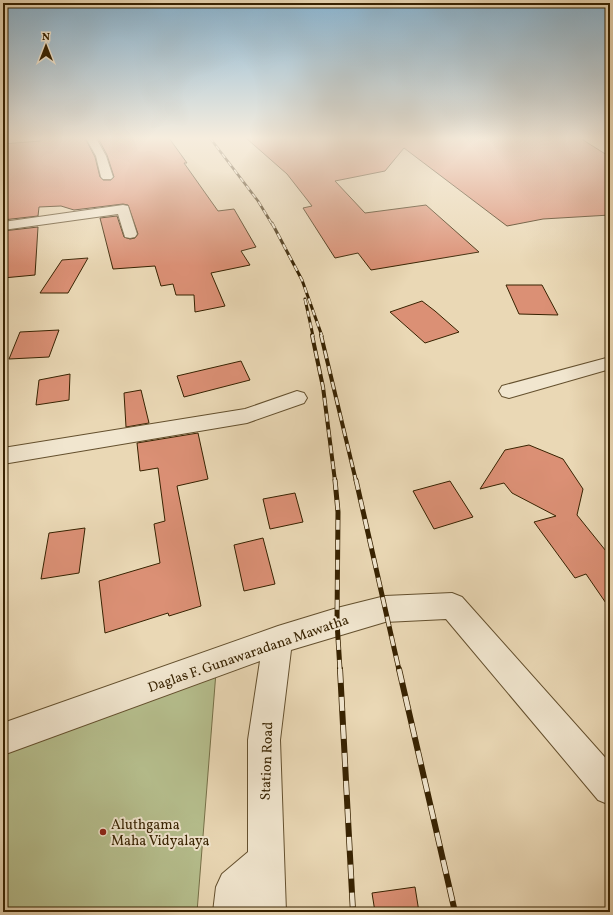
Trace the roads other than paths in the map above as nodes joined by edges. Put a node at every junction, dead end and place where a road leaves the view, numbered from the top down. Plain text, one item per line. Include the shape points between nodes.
1 (3, 226) edge
2 (130, 234) dead end
3 (610, 363) edge
4 (509, 391) dead end
5 (297, 398) dead end
6 (3, 456) edge
7 (278, 640) junction
8 (3, 739) edge
9 (610, 788) edge
10 (266, 860) junction
11 (232, 912) edge
12 (267, 912) edge

1 - 2 street via 123,209
3 - 4 street
5 - 6 street via 247,416
7 - 8 street, Daglas F. Gunawaradana Mawatha
7 - 9 street, Daglas F. Gunawaradana Mawatha via 385,609 452,606
7 - 10 street, Station Road via 264,740
10 - 11 street via 235,887
10 - 12 street, Station Road

